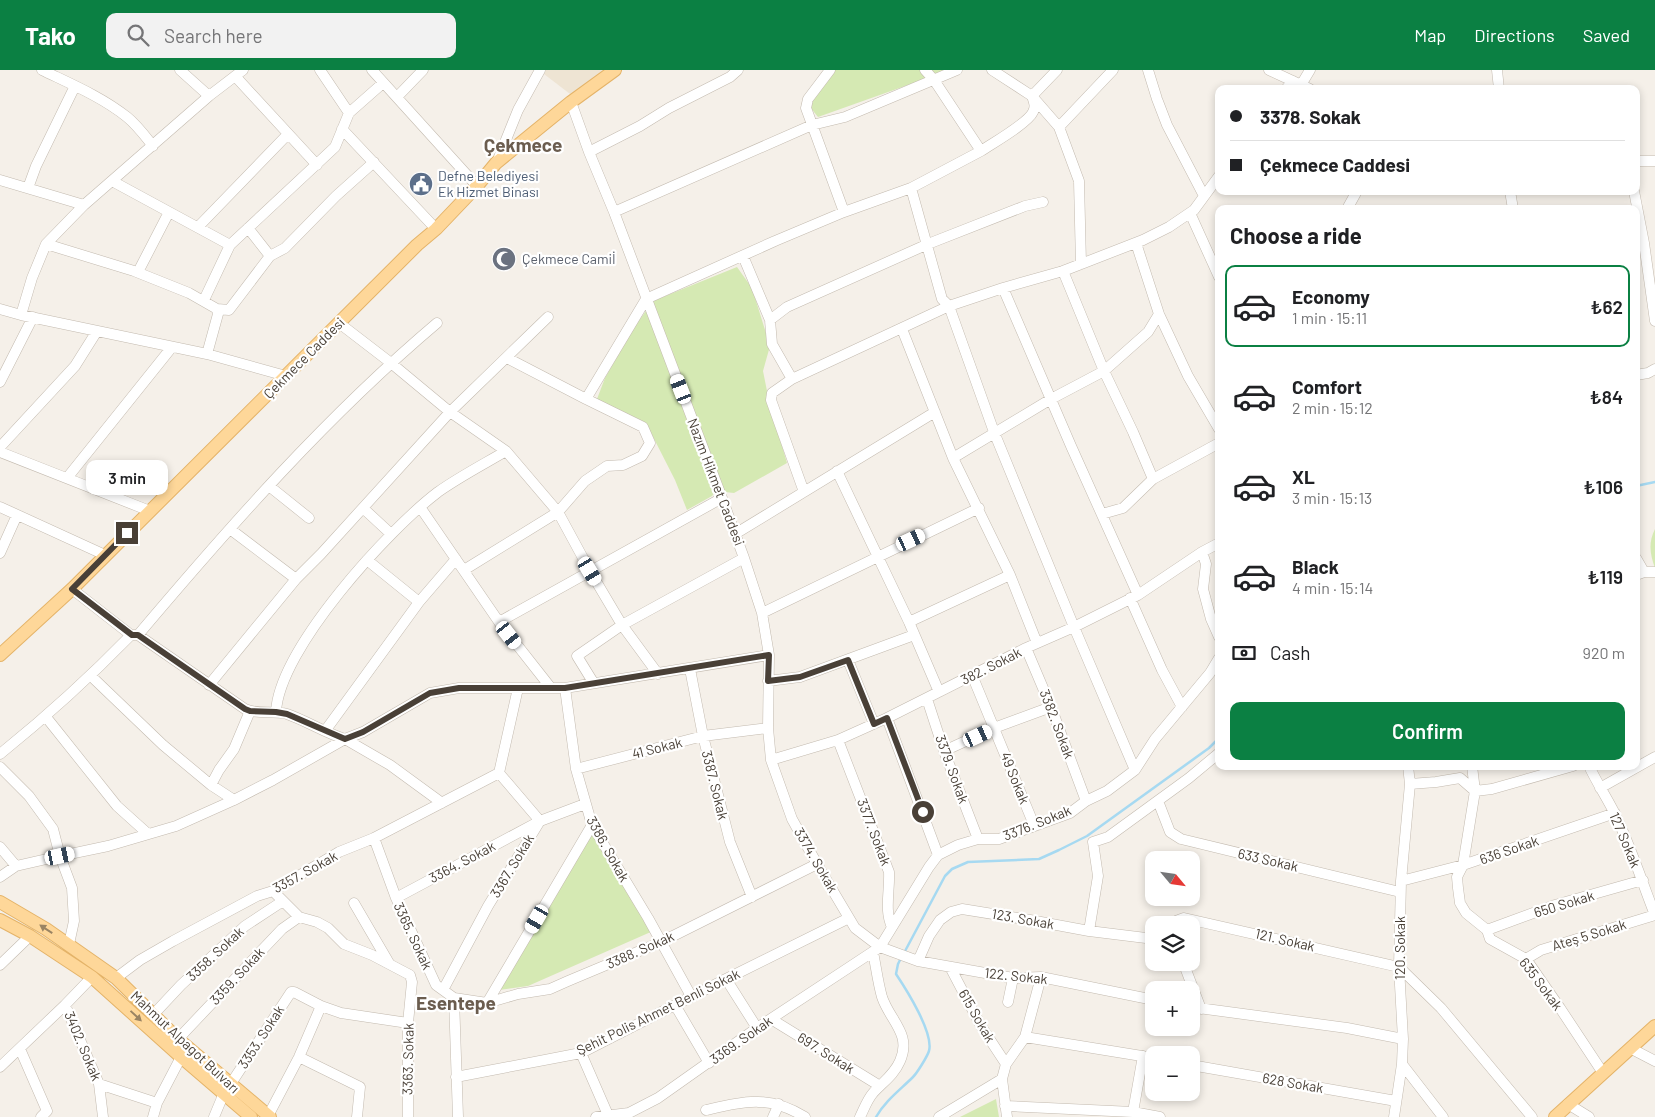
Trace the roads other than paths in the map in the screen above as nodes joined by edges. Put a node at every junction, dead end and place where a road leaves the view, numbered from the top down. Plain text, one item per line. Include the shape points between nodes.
1 (42, 70) edge
2 (180, 70) edge
3 (320, 70) edge
4 (372, 70) edge
5 (423, 70) edge
6 (539, 70) edge
7 (616, 70) edge
8 (738, 70) edge
9 (830, 70) edge
10 (925, 70) edge
11 (957, 70) edge
12 (992, 70) edge
13 (1057, 70) edge
14 (1113, 70) edge
15 (1148, 70) edge
16 (1269, 70) edge
17 (1310, 70) edge
18 (1497, 70) edge
19 (239, 73) edge
20 (934, 80) junction
21 (382, 83) junction
22 (1295, 85) edge
23 (1298, 85) edge
24 (1499, 85) edge
25 (75, 86) junction
26 (209, 96) junction
27 (397, 96) junction
28 (1032, 96) junction
29 (571, 102) junction
30 (349, 114) junction
31 (812, 125) junction
32 (1059, 127) junction
33 (342, 129) junction
34 (288, 134) junction
35 (153, 146) junction
36 (981, 151) junction
37 (589, 152) junction
38 (1640, 161) edge
39 (1655, 161) edge
40 (374, 162) junction
41 (496, 163) junction
42 (317, 165) junction
43 (0, 180) edge
44 (112, 181) junction
45 (1215, 181) edge
46 (478, 186) junction
47 (28, 188) junction
48 (911, 188) junction
49 (1204, 196) junction
50 (1044, 202) dead end
51 (84, 205) junction
52 (169, 212) junction
53 (614, 212) junction
54 (844, 212) junction
55 (1190, 213) junction
56 (1640, 222) edge
57 (198, 227) junction
58 (248, 228) junction
59 (436, 229) junction
60 (1136, 242) junction
61 (46, 244) junction
62 (928, 244) junction
63 (230, 245) junction
64 (270, 256) junction
65 (743, 256) junction
66 (1081, 264) junction
67 (1215, 268) edge
68 (1063, 270) junction
69 (138, 272) junction
70 (1003, 288) junction
71 (646, 299) junction
72 (204, 300) junction
73 (949, 306) junction
74 (0, 309) edge
75 (217, 309) junction
76 (1159, 314) junction
77 (21, 315) junction
78 (32, 317) junction
79 (548, 317) dead end
80 (770, 320) junction
81 (1655, 321) edge
82 (339, 323) junction
83 (437, 323) dead end
84 (902, 329) junction
85 (97, 331) junction
86 (172, 347) junction
87 (207, 354) junction
88 (507, 358) junction
89 (391, 363) junction
90 (1655, 368) edge
91 (1104, 371) junction
92 (1640, 374) edge
93 (286, 376) junction
94 (792, 379) junction
95 (0, 382) edge
96 (1050, 399) junction
97 (586, 400) junction
98 (450, 412) junction
99 (935, 412) junction
100 (1215, 421) edge
101 (994, 432) junction
102 (1215, 445) edge
103 (0, 447) edge
104 (506, 451) junction
105 (0, 452) edge
106 (953, 458) junction
107 (837, 471) junction
108 (67, 478) junction
109 (1153, 479) junction
110 (269, 486) junction
111 (804, 492) junction
112 (722, 498) junction
113 (420, 506) junction
114 (0, 507) edge
115 (363, 508) junction
116 (978, 508) junction
117 (150, 511) junction
118 (558, 512) junction
119 (1102, 514) junction
120 (17, 515) junction
121 (310, 518) dead end
122 (230, 529) junction
123 (391, 534) junction
124 (735, 534) junction
125 (1215, 545) edge
126 (1202, 552) junction
127 (0, 553) edge
128 (105, 555) junction
129 (877, 556) junction
130 (744, 558) junction
131 (456, 559) junction
132 (367, 560) junction
133 (464, 570) junction
134 (590, 571) junction
135 (1655, 572) edge
136 (1640, 574) edge
137 (1010, 575) junction
138 (296, 579) junction
139 (72, 589) junction
140 (1134, 597) junction
141 (419, 602) junction
142 (762, 613) junction
143 (499, 622) junction
144 (909, 622) junction
145 (622, 625) junction
146 (1074, 627) junction
147 (1215, 628) edge
148 (135, 635) junction
149 (914, 635) junction
150 (1038, 643) junction
151 (1026, 648) junction
152 (2, 650) edge
153 (769, 655) junction
154 (848, 660) junction
155 (1215, 665) edge
156 (690, 669) junction
157 (658, 674) junction
158 (972, 675) junction
159 (91, 676) junction
160 (768, 681) junction
161 (593, 682) junction
162 (209, 685) junction
163 (518, 688) junction
164 (551, 688) junction
165 (565, 688) junction
166 (939, 692) junction
167 (927, 699) junction
168 (1051, 707) junction
169 (1182, 707) junction
170 (250, 711) junction
171 (276, 712) junction
172 (46, 717) junction
173 (887, 718) junction
174 (874, 724) junction
175 (768, 728) junction
176 (994, 728) junction
177 (325, 731) junction
178 (704, 736) junction
179 (345, 739) junction
180 (838, 740) junction
181 (944, 751) junction
182 (0, 754) edge
183 (1215, 756) edge
184 (1655, 757) edge
185 (771, 760) junction
186 (1640, 765) edge
187 (0, 767) edge
188 (576, 769) junction
189 (1136, 770) junction
190 (1408, 770) edge
191 (1472, 770) edge
192 (1559, 770) edge
193 (1591, 770) edge
194 (1632, 770) edge
195 (499, 773) junction
196 (1410, 784) junction
197 (211, 785) junction
198 (1600, 788) junction
199 (1475, 791) junction
200 (234, 800) junction
201 (1086, 800) junction
202 (1158, 801) junction
203 (442, 803) junction
204 (585, 804) junction
205 (1615, 813) junction
206 (540, 821) junction
207 (592, 825) junction
208 (1034, 826) junction
209 (147, 833) junction
210 (374, 838) junction
211 (978, 839) junction
212 (0, 847) edge
213 (60, 856) junction
214 (938, 856) junction
215 (817, 864) junction
216 (1463, 865) junction
217 (16, 866) junction
218 (0, 878) edge
219 (1400, 880) junction
220 (1643, 880) junction
221 (273, 891) junction
222 (1400, 892) junction
223 (752, 897) junction
224 (396, 898) junction
225 (283, 901) junction
226 (0, 902) edge
227 (354, 903) dead end
228 (1655, 915) edge
229 (299, 917) junction
230 (849, 918) junction
231 (0, 920) edge
232 (1200, 922) edge
233 (892, 927) junction
234 (1487, 930) junction
235 (1090, 931) junction
236 (30, 936) junction
237 (1145, 938) edge
238 (661, 942) junction
239 (69, 944) junction
240 (877, 950) junction
241 (1526, 959) junction
242 (918, 961) junction
243 (389, 963) junction
244 (0, 965) edge
245 (950, 967) junction
246 (1399, 967) junction
247 (1041, 977) junction
248 (116, 978) junction
249 (1013, 978) junction
250 (100, 979) junction
251 (726, 979) junction
252 (442, 990) junction
253 (691, 996) junction
254 (454, 998) junction
255 (1145, 998) edge
256 (1008, 1002) dead end
257 (487, 1003) junction
258 (65, 1005) junction
259 (675, 1005) junction
260 (321, 1006) junction
261 (1200, 1009) edge
262 (153, 1015) junction
263 (771, 1019) junction
264 (408, 1023) junction
265 (1655, 1026) edge
266 (757, 1028) junction
267 (1025, 1037) junction
268 (178, 1039) junction
269 (1403, 1039) junction
270 (1630, 1048) junction
271 (20, 1049) junction
272 (581, 1054) junction
273 (1143, 1056) joint
274 (181, 1057) junction
275 (299, 1057) junction
276 (1655, 1061) edge
277 (709, 1062) junction
278 (1006, 1064) junction
279 (1402, 1064) junction
280 (0, 1067) edge
281 (1200, 1067) edge
282 (1602, 1073) junction
283 (456, 1077) junction
284 (1002, 1079) junction
285 (99, 1084) junction
286 (880, 1086) junction
287 (227, 1089) junction
288 (1396, 1101) junction
289 (157, 1103) junction
290 (779, 1104) junction
291 (1568, 1104) junction
292 (1005, 1106) junction
293 (706, 1110) dead end
294 (1133, 1112) junction
295 (44, 1114) edge
296 (608, 1115) junction
297 (631, 1115) edge
298 (269, 1116) edge
299 (103, 1117) edge
300 (153, 1117) edge
301 (214, 1117) edge
302 (251, 1117) edge
303 (357, 1117) edge
304 (408, 1117) edge
305 (458, 1117) edge
306 (596, 1117) edge
307 (773, 1117) edge
308 (805, 1117) edge
309 (860, 1117) edge
310 (939, 1117) edge
311 (1007, 1117) edge
312 (1160, 1117) edge
313 (1394, 1117) edge
314 (1443, 1117) edge
315 (1532, 1117) edge
316 (1555, 1117) edge
317 (1589, 1117) edge

1 - 25 street
2 - 26 street
3 - 30 street
4 - 21 street
5 - 27 street
6 - 41 street
7 - 29 main road, Çekmece Caddesi
8 - 37 street
9 - 31 street via 808,99 806,108
10 - 20 street
11 - 20 street
12 - 28 street
13 - 28 street
14 - 32 street
15 - 49 street via 1167,125
16 - 22 street
17 - 23 street
18 - 24 street
19 - 26 street
19 - 34 street
20 - 31 street via 845,117
20 - 36 street
21 - 27 street
21 - 30 street
25 - 35 street via 129,119
25 - 47 street
26 - 35 street
27 - 46 street
28 - 32 street
28 - 36 street via 1035,104 1029,118
29 - 37 street, Nazım Hikmet Caddesi
29 - 41 main road, Çekmece Caddesi
30 - 33 street
31 - 53 street
31 - 54 street
32 - 66 street via 1079,181
33 - 40 street
33 - 42 street via 335,147
34 - 42 street
34 - 57 street
35 - 44 street
36 - 48 street
37 - 53 street, Nazım Hikmet Caddesi
38 - 39 street
40 - 59 street
40 - 64 street via 285,248
41 - 46 main road, Çekmece Caddesi
42 - 58 street
43 - 47 street
44 - 51 street
44 - 52 street
45 - 49 street
46 - 59 main road, Çekmece Caddesi
47 - 51 street
48 - 54 street
48 - 62 street
49 - 55 street
50 - 62 street via 1025,206
51 - 61 street
52 - 57 street
52 - 69 street
53 - 71 street, Nazım Hikmet Caddesi
54 - 65 street
55 - 60 street
55 - 67 street
56 - 81 street
57 - 63 street
58 - 63 street
58 - 64 street
59 - 82 main road, Çekmece Caddesi
60 - 66 street
60 - 76 street
61 - 69 street
61 - 77 street
62 - 73 street via 942,299
62 - 80 street via 787,307
63 - 72 street
64 - 75 street via 229,310
65 - 71 street
65 - 80 street
66 - 68 street
68 - 70 street
68 - 91 street
69 - 72 street
70 - 73 street
70 - 96 street
71 - 97 street
71 - 112 street, Nazım Hikmet Caddesi
72 - 75 street
73 - 84 street
73 - 101 street
74 - 77 street
75 - 87 street
76 - 91 street via 1148,332
76 - 100 street via 1188,376
77 - 78 street
78 - 85 street
78 - 95 street
79 - 88 street
80 - 94 street via 772,344
82 - 89 street
82 - 93 main road, Çekmece Caddesi
83 - 89 street
84 - 94 street
84 - 99 street
85 - 86 street
85 - 103 street via 75,366
86 - 87 street
86 - 108 street
87 - 93 street
88 - 97 street
88 - 98 street
89 - 98 street
89 - 110 street via 334,416
90 - 92 street
91 - 96 street
91 - 109 street
93 - 117 main road, Çekmece Caddesi
94 - 111 street via 772,393 771,400
96 - 101 street
96 - 119 street
97 - 118 street via 643,427 650,443 642,456 623,465 607,466 585,480
98 - 104 street
98 - 115 street
99 - 106 street
99 - 107 street
101 - 106 street
101 - 146 street
102 - 109 street
104 - 113 street
104 - 118 street
105 - 108 street
106 - 116 street
107 - 111 street
107 - 129 street
108 - 117 street
109 - 119 street via 1124,508
110 - 121 street
110 - 122 street
111 - 124 street
112 - 124 street, Nazım Hikmet Caddesi
112 - 134 street
113 - 123 street
113 - 131 street
114 - 120 street
115 - 123 street
115 - 138 street
116 - 129 street
116 - 137 street
117 - 128 main road, Çekmece Caddesi
118 - 133 street
118 - 134 street
119 - 140 street
120 - 127 street
120 - 128 street
122 - 138 street
122 - 148 street
123 - 132 street
124 - 130 street, Nazım Hikmet Caddesi
125 - 126 street, 382. Sokak
126 - 140 street, 382. Sokak
126 - 147 street via 1206,564 1203,589
128 - 139 main road, Çekmece Caddesi
129 - 142 street
129 - 144 street
130 - 142 street, Nazım Hikmet Caddesi
130 - 145 street
131 - 133 street
131 - 141 street
132 - 141 street
132 - 171 street via 313,627 291,666 277,699
133 - 143 street
134 - 143 street
134 - 145 street
135 - 136 street
137 - 144 street
137 - 150 street
138 - 162 street
139 - 148 street
139 - 152 main road, Çekmece Caddesi
140 - 146 street, 382. Sokak
140 - 169 street via 1162,670
141 - 177 street
142 - 153 street, Nazım Hikmet Caddesi
143 - 164 street
144 - 149 street
145 - 157 street
145 - 161 street via 577,656
146 - 150 street, 382. Sokak
146 - 189 street
148 - 159 street
148 - 162 street
149 - 154 street
149 - 166 street
150 - 151 street, 382. Sokak
151 - 158 street, 382. Sokak
151 - 168 street, 3382. Sokak
153 - 156 street
153 - 160 street, Nazım Hikmet Caddesi
154 - 160 street via 800,677
154 - 174 street
155 - 169 street
156 - 157 street
156 - 178 street, 3387. Sokak
157 - 161 street
158 - 166 street, 382. Sokak
158 - 176 street, 49 Sokak
159 - 172 street
159 - 197 street via 163,745
160 - 175 street, Nazım Hikmet Caddesi
161 - 165 street
162 - 170 street
163 - 164 street
163 - 179 street via 459,688 430,693
163 - 195 street
164 - 165 street
165 - 188 street, 3386. Sokak
166 - 167 street, 382. Sokak
167 - 173 street, 382. Sokak
167 - 181 street, 3379. Sokak
168 - 176 street
168 - 201 street, 3382. Sokak
169 - 189 street
170 - 171 street
170 - 197 street via 234,749
171 - 177 street
172 - 182 street
172 - 209 street via 117,806
173 - 174 street, 382. Sokak
173 - 214 street
174 - 180 street, 382. Sokak
175 - 178 street, 41 Sokak
175 - 185 street, Nazım Hikmet Caddesi
176 - 181 street
176 - 208 street, 49 Sokak
177 - 179 street
178 - 188 street, 41 Sokak
178 - 223 street, 3387. Sokak via 730,842
179 - 200 street
179 - 203 street via 390,765
180 - 185 street, 382. Sokak
180 - 233 street, 3377. Sokak via 889,872 888,918
181 - 211 street, 3379. Sokak
183 - 202 street
184 - 186 street
185 - 215 street, 3374. Sokak via 792,819
187 - 213 street via 29,796 53,829
188 - 204 street, 3386. Sokak
189 - 201 street, 3376. Sokak via 1107,791
190 - 196 street, 120. Sokak
191 - 199 street, 635 Sokak
192 - 199 street
193 - 198 street, 127 Sokak
194 - 198 street
195 - 203 street, 3357. Sokak
195 - 206 street, 3367. Sokak
196 - 199 street via 1460,778
196 - 219 street, 120. Sokak
197 - 200 street
198 - 205 street, 127 Sokak
199 - 216 street, 635 Sokak
200 - 209 street via 176,826
201 - 208 street, 3376. Sokak via 1070,812
202 - 222 street, 633 Sokak via 1170,832 1181,839
202 - 235 street via 1108,837 1093,842 1098,876
203 - 210 street, 3357. Sokak
204 - 206 street, 3364. Sokak
204 - 207 street, 3386. Sokak
205 - 216 street, 636 Sokak
205 - 220 street, 127 Sokak
206 - 224 street, 3364. Sokak
206 - 252 street, 3367. Sokak
207 - 238 street, 3386. Sokak
207 - 257 street
208 - 211 street, 3376. Sokak via 999,838
209 - 213 street via 108,846
210 - 221 street, 3357. Sokak via 338,852
210 - 224 street, 3365. Sokak
211 - 214 street, 3376. Sokak
212 - 217 street
213 - 217 street
213 - 239 street via 72,888 74,906
214 - 233 street, 3376. Sokak
215 - 223 street, 3388. Sokak
215 - 230 street, 3374. Sokak
216 - 219 street, 636 Sokak
216 - 234 street, 635 Sokak via 1457,877 1460,903 1466,913
217 - 218 street
219 - 222 street, 120. Sokak
220 - 228 street, 127 Sokak
220 - 234 street, 650 Sokak via 1555,905
221 - 225 street
221 - 248 street, 3357. Sokak via 257,896 173,941
222 - 246 street, 120. Sokak
223 - 238 street, 3388. Sokak
224 - 252 street, 3365. Sokak via 436,985
225 - 229 street
225 - 262 street, 3358. Sokak via 245,926
239 -> 226 main road
227 - 243 street, 3363. Sokak
228 - 241 street, Ateş 5 Sokak via 1541,950
229 - 243 street via 317,922 344,944
229 - 268 street, 3359. Sokak via 282,929
230 - 240 street, 3374. Sokak
230 - 251 street, Şehit Polis Ahmet Benli Sokak
231 - 236 main road
232 - 246 street, 121. Sokak
233 - 240 street, 3376. Sokak
234 - 241 street, 635 Sokak via 1490,939
235 - 237 street, 123. Sokak
235 - 242 street, 123. Sokak via 962,909 940,920
236 - 244 street
236 - 250 main road
238 - 253 street, 3386. Sokak
238 - 257 street, 3388. Sokak via 550,989
239 - 250 main road
240 - 242 street, 122. Sokak
240 - 263 street, 3369. Sokak
240 - 286 street via 882,998 904,1040 899,1063
241 - 282 street, 635 Sokak
242 - 245 street, 122. Sokak
243 - 264 street, 3363. Sokak via 410,975
245 - 249 street, 122. Sokak
245 - 278 street, 615 Sokak via 981,1026
246 - 269 street, 120. Sokak
246 - 315 street via 1441,1008
247 - 249 street, 122. Sokak
247 - 255 street, 122. Sokak
247 - 267 street
248 - 250 main road, Mahmut Alpagot Bulvarı
248 - 250 main road via 112,988
248 - 262 main road, Mahmut Alpagot Bulvarı
249 - 256 street
250 - 258 street
250 -> 274 main road, Mahmut Alpagot Bulvarı
251 - 253 street, Şehit Polis Ahmet Benli Sokak
251 - 266 street
252 - 254 street, 3365. Sokak
253 - 259 street, Şehit Polis Ahmet Benli Sokak
254 - 257 street, 3388. Sokak
254 - 283 street
258 - 271 street
258 - 285 street, 3402. Sokak
259 - 272 street, Şehit Polis Ahmet Benli Sokak
259 - 277 street
260 - 264 street, 3353. Sokak via 341,1013
260 - 275 street
260 - 287 street, 3353. Sokak via 291,992
261 - 269 street via 1347,1028
262 - 268 main road, Mahmut Alpagot Bulvarı
263 - 266 street, 3369. Sokak
263 - 286 street, 697. Sokak
264 - 304 street, 3363. Sokak
265 - 270 main road
266 - 277 street, 3369. Sokak
267 - 273 street
267 - 278 street
268 - 287 main road, Mahmut Alpagot Bulvarı
269 - 279 street, 120. Sokak
270 - 276 street
270 - 282 main road
271 - 280 street
271 - 295 street
272 - 283 street, Şehit Polis Ahmet Benli Sokak
272 - 296 street
273 - 294 street
274 - 287 main road, Mahmut Alpagot Bulvarı
274 - 289 street
275 - 298 street
275 - 303 street via 360,1086
277 - 297 street, 3369. Sokak
278 - 284 street
279 - 288 street, 120. Sokak
279 - 314 street
281 - 288 street, 628 Sokak
282 - 291 main road
283 - 305 street
284 - 292 street
284 - 310 street
285 - 289 street
285 - 299 street, 3402. Sokak
286 - 309 street
287 - 298 main road, Mahmut Alpagot Bulvarı
287 - 301 street, 3353. Sokak
287 - 302 main road, Mahmut Alpagot Bulvarı
288 - 313 street, 120. Sokak
289 - 300 street
290 - 293 street via 752,1102
290 - 307 street
290 - 308 street
291 - 316 main road
291 - 317 street
292 - 294 street
292 - 311 street
294 - 312 street
296 - 297 street, 3369. Sokak
296 - 306 street, 3369. Sokak

